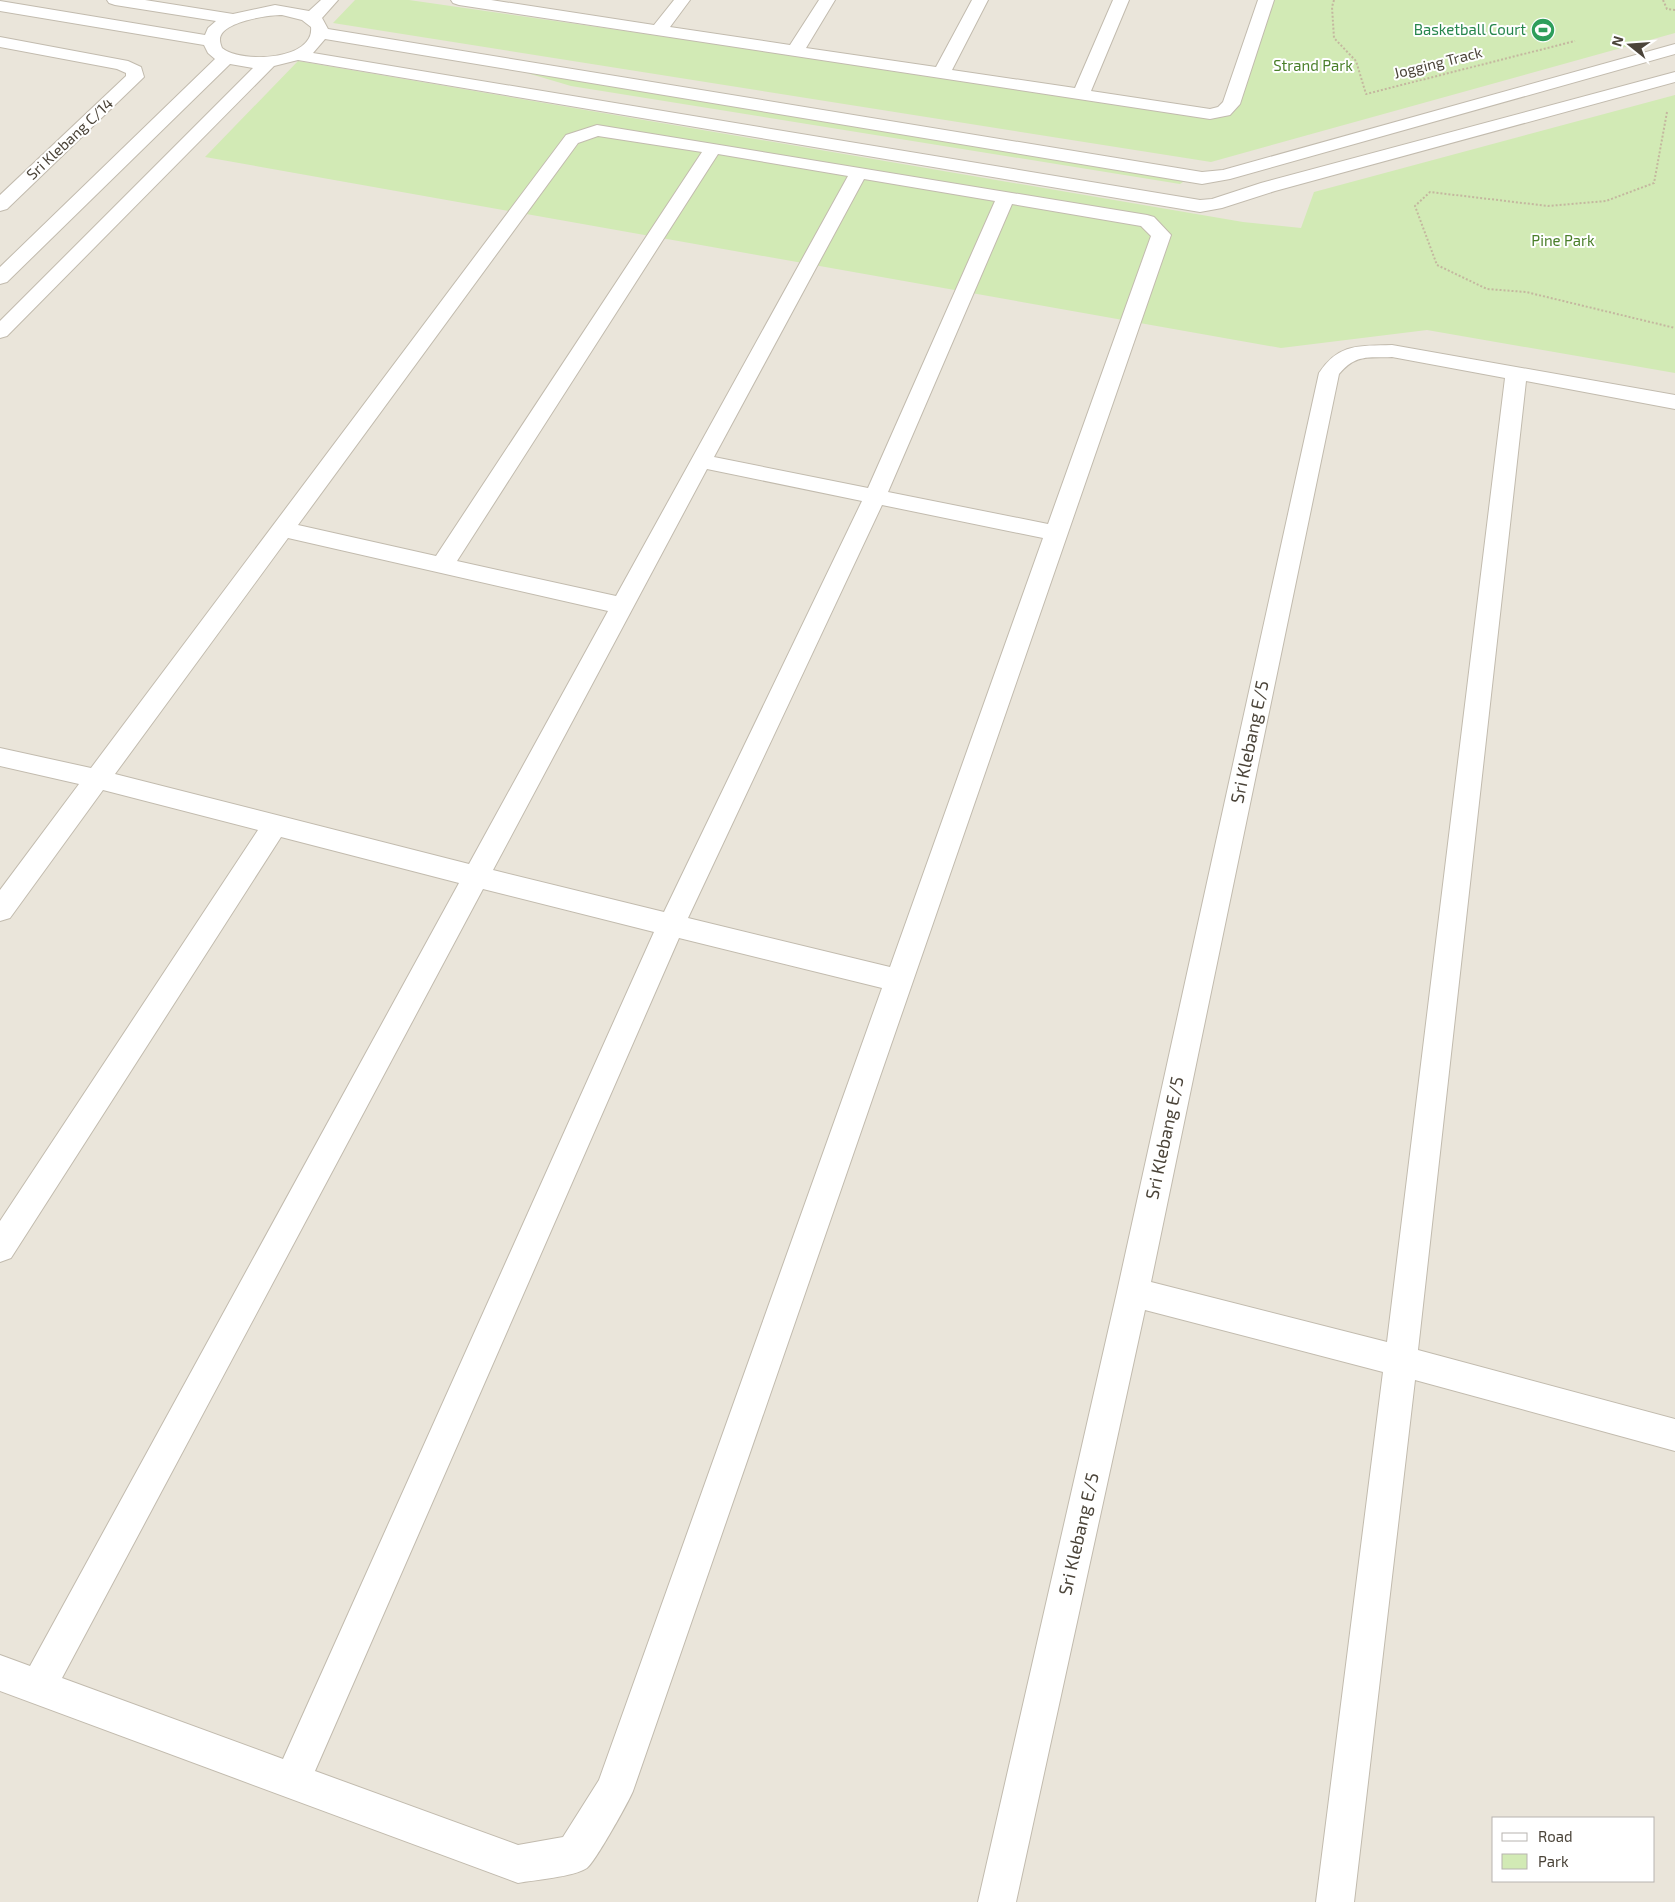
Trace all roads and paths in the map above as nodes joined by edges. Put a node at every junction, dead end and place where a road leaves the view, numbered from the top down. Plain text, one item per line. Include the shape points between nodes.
1 (115, 0) edge
2 (330, 0) edge
3 (460, 0) edge
4 (682, 0) edge
5 (827, 0) edge
6 (980, 0) edge
7 (1121, 0) edge
8 (1266, 0) edge
9 (1334, 0) edge
10 (1662, 0) edge
11 (280, 5) edge
12 (522, 5) edge
13 (0, 6) edge
14 (1675, 10) edge
15 (232, 19) junction
16 (316, 25) junction
17 (659, 30) junction
18 (1578, 40) dead end
19 (211, 41) junction
20 (0, 42) edge
21 (1675, 49) edge
22 (794, 51) junction
23 (296, 55) junction
24 (226, 58) junction
25 (269, 62) junction
26 (941, 74) junction
27 (1675, 77) edge
28 (1081, 95) junction
29 (1675, 110) edge
30 (713, 148) junction
31 (859, 172) junction
32 (1006, 197) junction
33 (0, 205) edge
34 (0, 278) edge
35 (1675, 328) edge
36 (0, 332) edge
37 (1516, 374) junction
38 (1675, 402) edge
39 (701, 461) junction
40 (875, 497) junction
41 (282, 529) junction
42 (1056, 533) junction
43 (443, 564) junction
44 (622, 606) junction
45 (0, 757) edge
46 (97, 779) junction
47 (275, 825) junction
48 (477, 877) junction
49 (0, 910) edge
50 (672, 925) junction
51 (899, 981) junction
52 (0, 1248) edge
53 (1133, 1292) junction
54 (1401, 1361) junction
55 (1675, 1435) edge
56 (0, 1673) edge
57 (38, 1687) junction
58 (292, 1781) junction
59 (997, 1902) edge
60 (1335, 1902) edge

1 - 15 street
2 - 16 street
3 - 12 street
4 - 17 street
5 - 22 street
6 - 26 street
7 - 28 street
8 - 28 street via 1231,104 1224,111 1210,114
9 - 18 path, Jogging Track via 1334,38 1356,60 1366,94
10 - 14 path via 1667,9
11 - 15 street
11 - 16 street
12 - 17 street
13 - 19 street
15 - 19 street via 214,33
16 - 21 street via 1202,178 1224,175
16 - 23 street via 317,41
17 - 22 street
19 - 24 street via 218,53
20 - 33 street, Sri Klebang C/14 via 122,65 135,71 130,84
22 - 26 street
23 - 25 street
23 - 27 street via 1200,206
24 - 25 street
24 - 34 street
25 - 36 street
26 - 28 street
29 - 35 path via 1667,112 1654,183 1606,201 1548,206 1430,192 1415,206 1437,266 1487,289 1526,292
30 - 31 street
30 - 41 street via 597,130 572,139
30 - 43 street
31 - 32 street
31 - 39 street
32 - 40 street
32 - 42 street via 1147,221 1161,235
37 - 38 street
37 - 53 street, Sri Klebang E/5 via 1392,351 1360,352 1342,358 1329,374
37 - 54 street
39 - 40 street
39 - 44 street
40 - 42 street
40 - 50 street
41 - 43 street
41 - 46 street
42 - 51 street
43 - 44 street
44 - 48 street
45 - 46 street
46 - 47 street
46 - 49 street
47 - 48 street
47 - 52 street
48 - 50 street
48 - 57 street
50 - 51 street
50 - 58 street
51 - 58 street via 614,1791 574,1854 518,1864
53 - 54 street
53 - 59 street, Sri Klebang E/5
54 - 55 street
54 - 60 street
56 - 57 street
57 - 58 street

